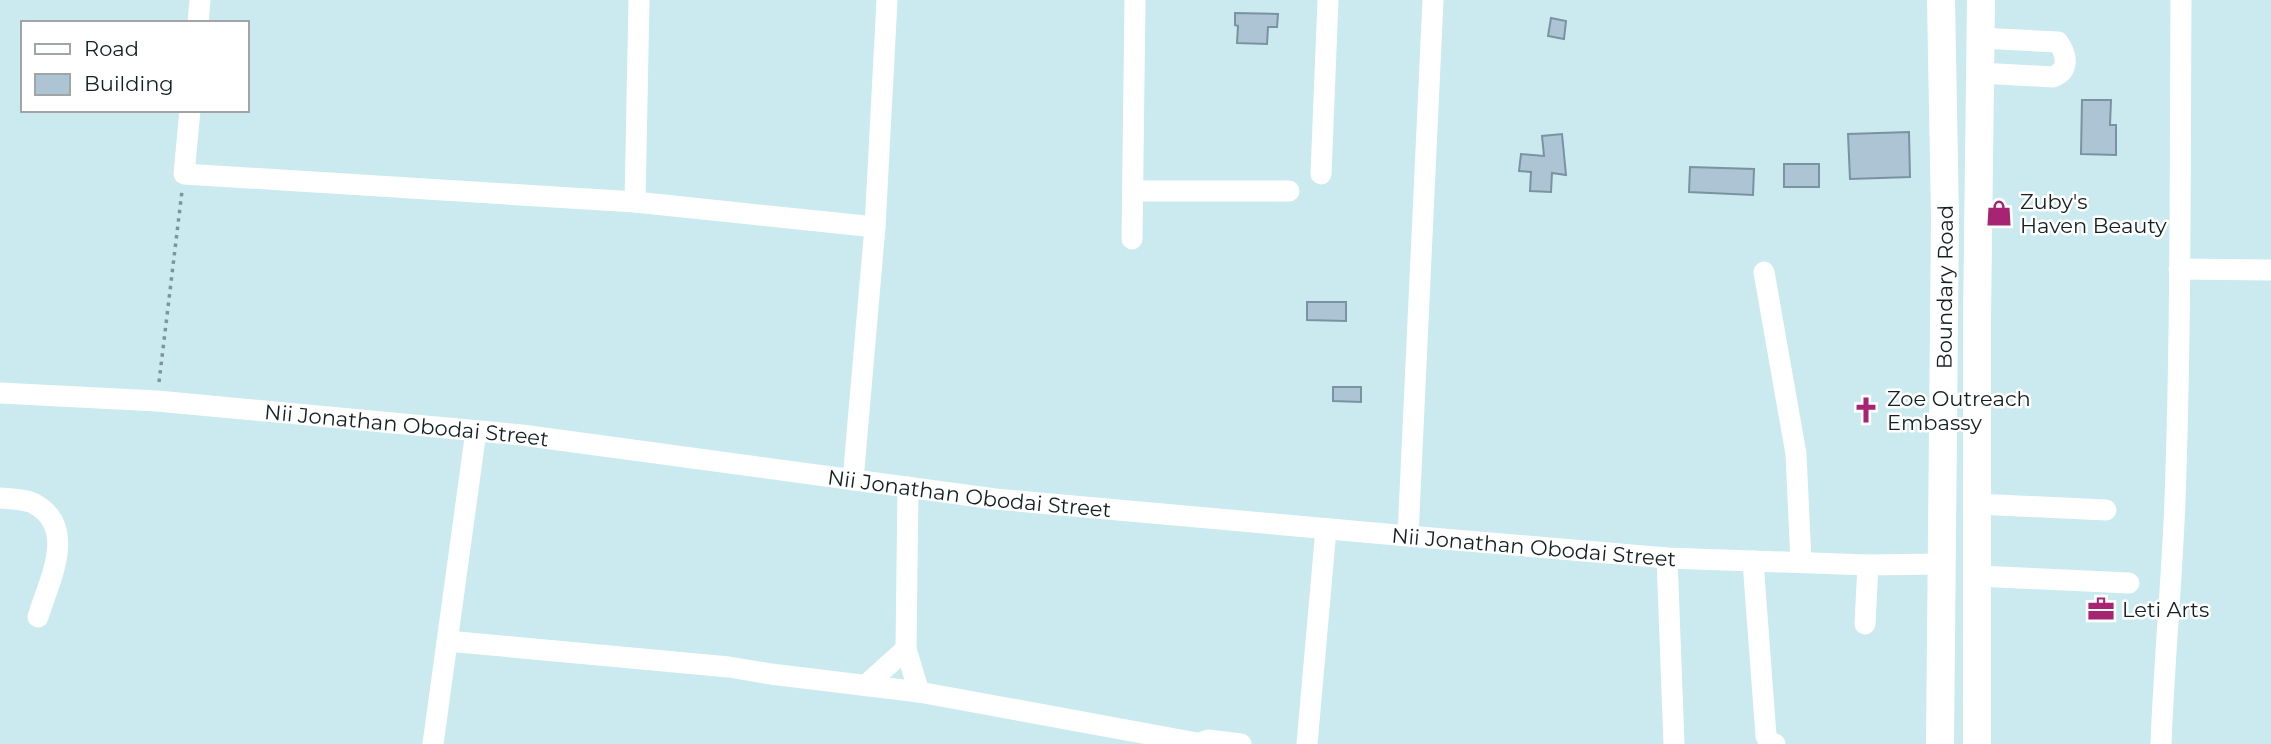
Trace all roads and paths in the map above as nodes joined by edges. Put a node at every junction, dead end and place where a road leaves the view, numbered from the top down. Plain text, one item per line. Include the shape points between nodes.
1 (200, 0) edge
2 (639, 0) edge
3 (887, 0) edge
4 (1135, 0) edge
5 (1328, 0) edge
6 (1433, 0) edge
7 (1941, 0) edge
8 (1981, 0) edge
9 (2181, 0) edge
10 (198, 21) edge
11 (1980, 38) junction
12 (1980, 73) junction
13 (190, 112) edge
14 (184, 174) junction
15 (1321, 174) dead end
16 (1133, 191) junction
17 (1289, 191) dead end
18 (635, 202) junction
19 (875, 227) junction
20 (1132, 239) dead end
21 (2179, 269) junction
22 (2271, 270) edge
23 (1763, 272) dead end
24 (0, 393) edge
25 (157, 401) junction
26 (476, 430) junction
27 (853, 480) junction
28 (908, 487) junction
29 (0, 498) edge
30 (1977, 504) junction
31 (2106, 510) dead end
32 (1326, 529) junction
33 (1408, 536) junction
34 (1667, 558) junction
35 (1753, 561) junction
36 (1801, 562) junction
37 (1941, 564) junction
38 (1868, 565) junction
39 (1977, 576) junction
40 (2129, 583) dead end
41 (38, 617) dead end
42 (1865, 624) dead end
43 (447, 641) junction
44 (906, 649) junction
45 (866, 685) junction
46 (919, 692) junction
47 (1197, 743) edge
48 (433, 744) edge
49 (1241, 744) edge
50 (1307, 744) edge
51 (1674, 744) edge
52 (1775, 744) edge
53 (1940, 744) edge
54 (1977, 744) edge
55 (2161, 744) edge

1 - 10 street
2 - 18 street
3 - 19 street
4 - 16 street
5 - 15 street
6 - 33 street
7 - 37 main road, Boundary Road via 1945,218
8 - 11 main road, Boundary Road
9 - 21 street
11 - 12 main road, Boundary Road
11 - 12 street via 2058,42 2066,52 2065,66 2053,77
12 - 30 main road, Boundary Road
13 - 14 street
14 - 18 street
14 - 25 path
16 - 17 street
16 - 20 street
18 - 19 street
19 - 27 street
21 - 22 street
21 - 55 street via 2176,488
23 - 36 street via 1796,454
24 - 25 street, Nii Jonathan Obodai Street
25 - 26 street, Nii Jonathan Obodai Street
26 - 27 street, Nii Jonathan Obodai Street
26 - 43 street
27 - 28 street, Nii Jonathan Obodai Street
28 - 32 street, Nii Jonathan Obodai Street
28 - 44 street
29 - 41 street via 31,502 56,528 60,546
30 - 31 street
30 - 39 main road, Boundary Road
32 - 33 street, Nii Jonathan Obodai Street
32 - 50 street
33 - 34 street, Nii Jonathan Obodai Street
34 - 35 street, Nii Jonathan Obodai Street
34 - 51 street
35 - 36 street, Nii Jonathan Obodai Street
35 - 52 street via 1766,736
36 - 38 street, Nii Jonathan Obodai Street
37 - 38 street, Nii Jonathan Obodai Street
37 - 53 main road, Boundary Road
38 - 42 street
39 - 40 street
39 - 54 main road, Boundary Road
43 - 45 street via 729,667
43 - 48 street
44 - 45 street
44 - 46 street
45 - 46 street
46 - 47 street
47 - 49 street

